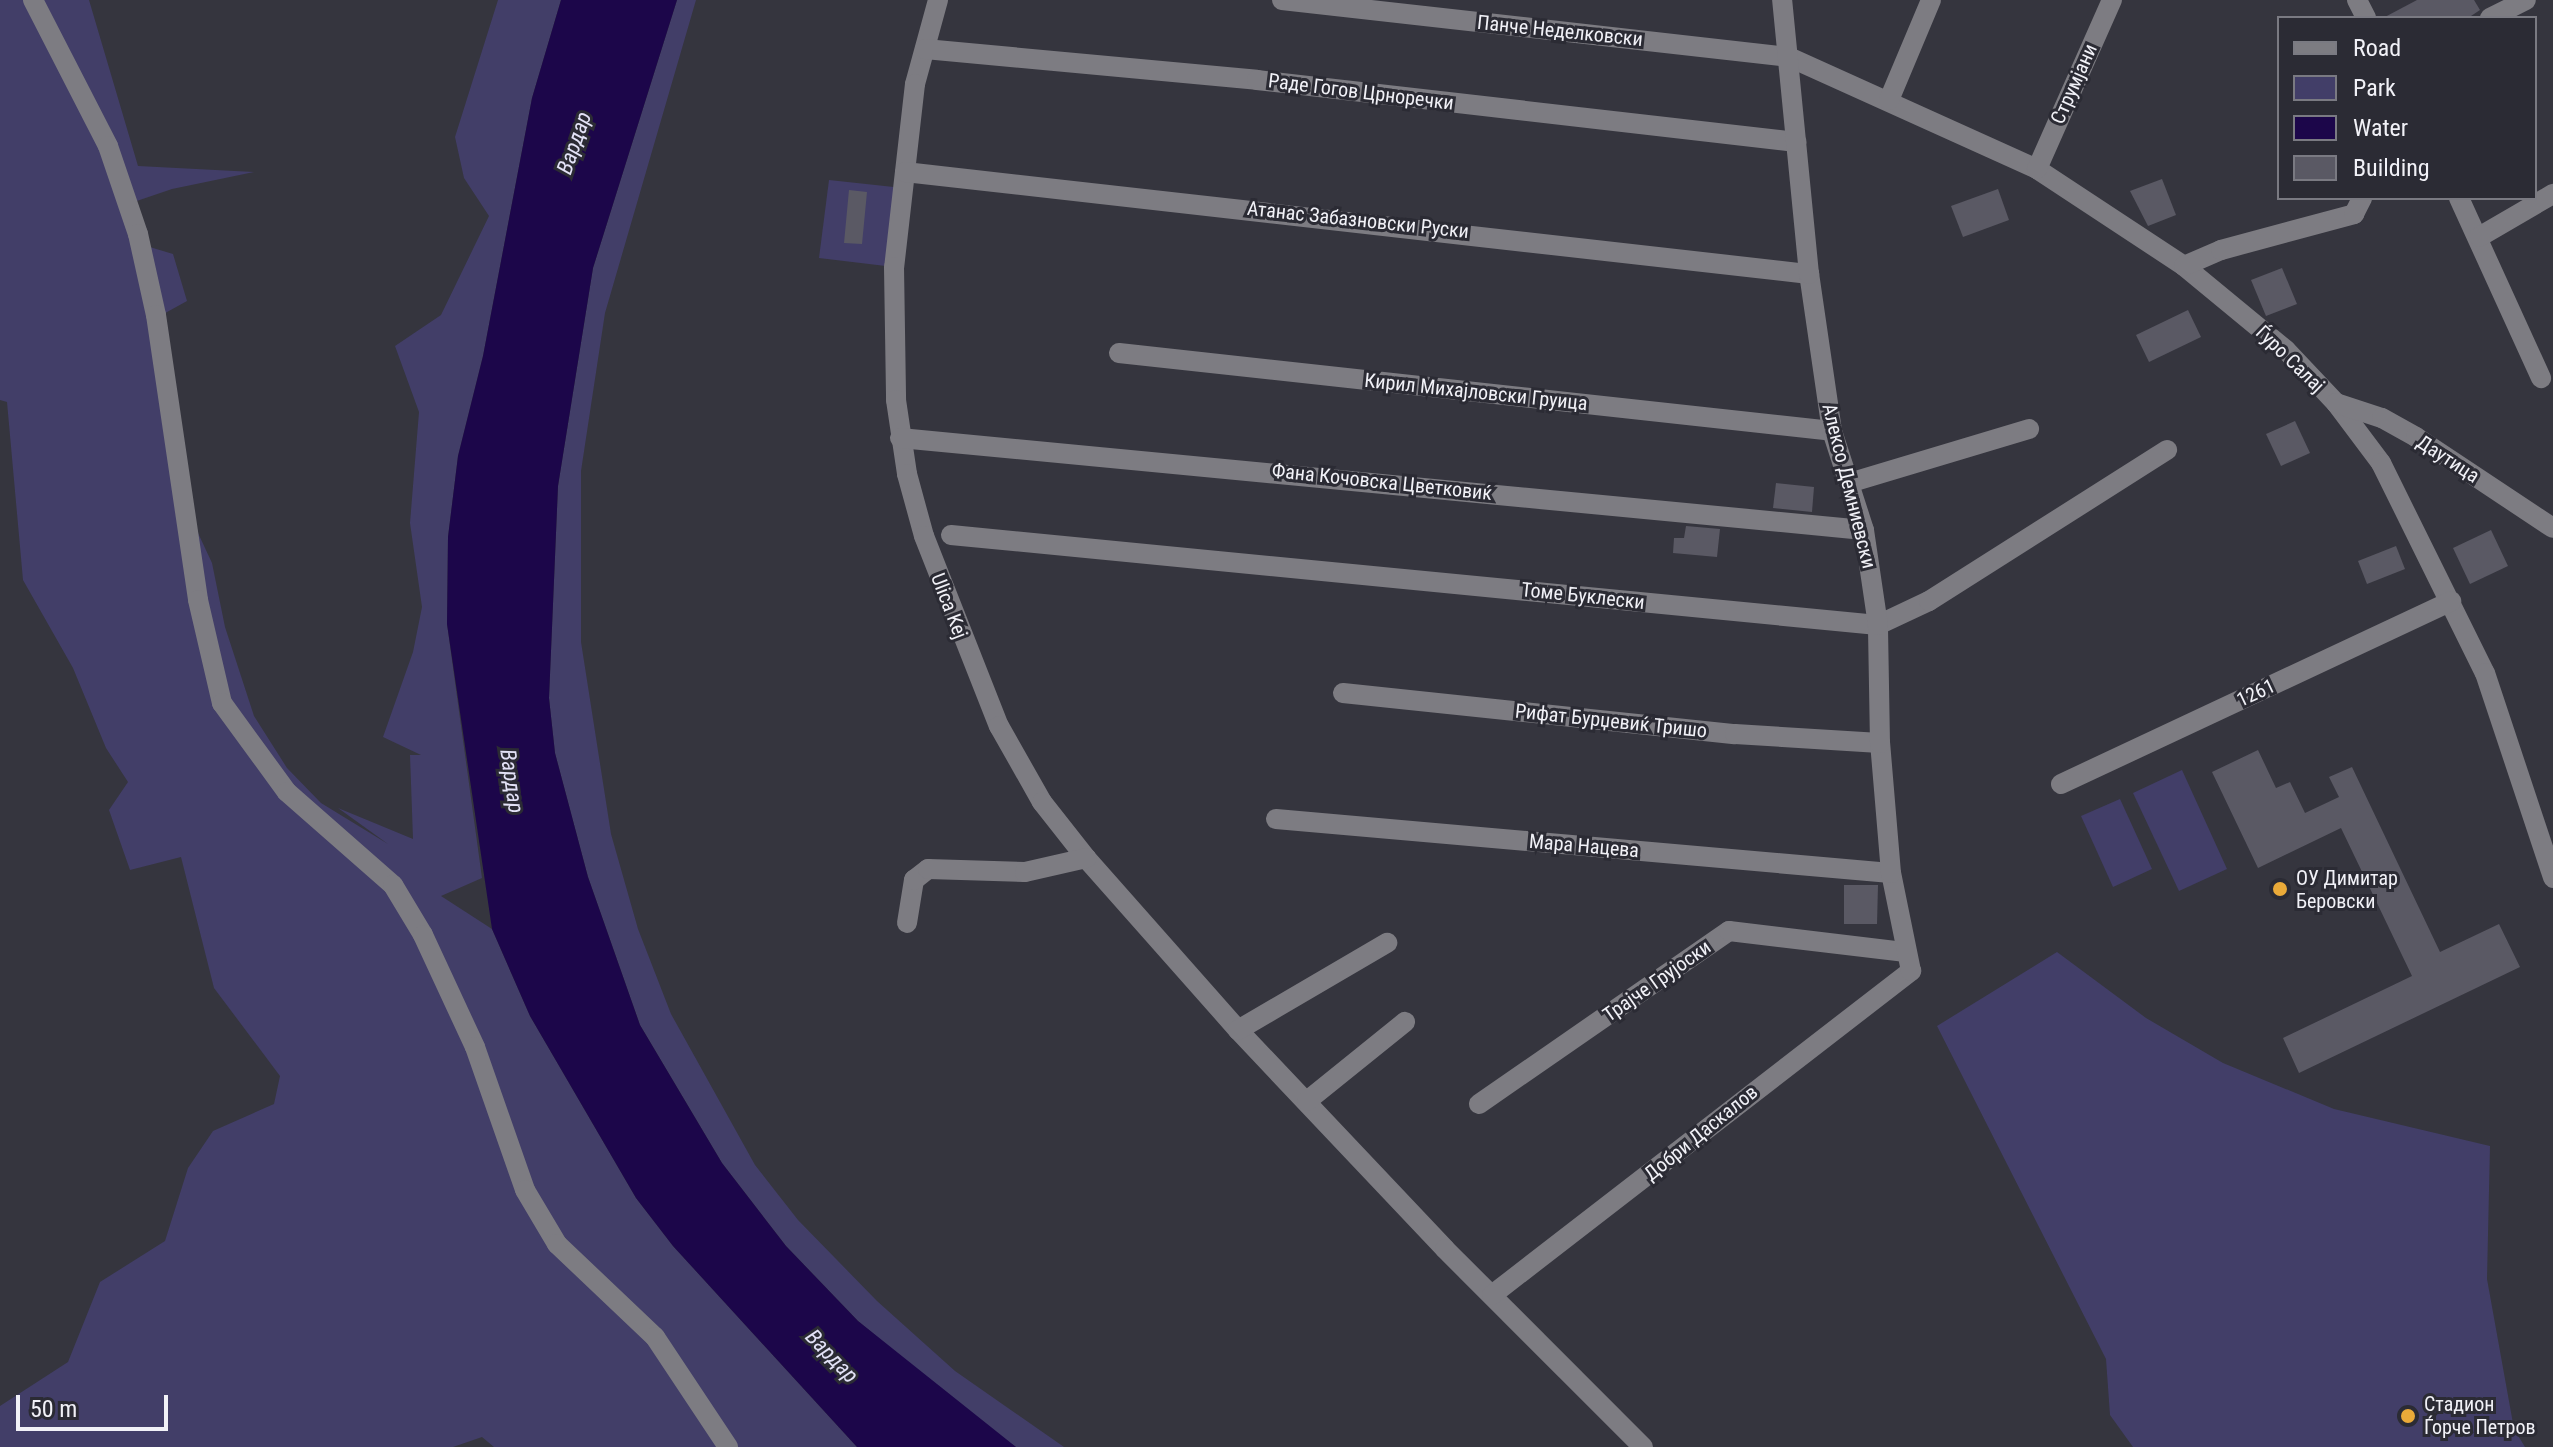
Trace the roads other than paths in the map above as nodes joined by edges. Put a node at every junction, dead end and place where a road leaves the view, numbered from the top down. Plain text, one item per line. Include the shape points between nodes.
1 (33, 0) edge
2 (938, 0) edge
3 (1282, 0) edge
4 (1782, 0) edge
5 (1931, 0) edge
6 (2112, 0) edge
7 (2526, 0) edge
8 (2494, 16) edge
9 (925, 49) junction
10 (1789, 57) junction
11 (1889, 100) junction
12 (1796, 142) junction
13 (2037, 169) junction
14 (905, 172) junction
15 (2553, 194) edge
16 (2361, 200) edge
17 (2460, 200) edge
18 (2479, 237) junction
19 (2184, 266) junction
20 (1809, 274) junction
21 (1119, 353) dead end
22 (2541, 378) dead end
23 (2336, 403) junction
24 (2029, 429) dead end
25 (1832, 431) junction
26 (900, 438) junction
27 (2167, 450) dead end
28 (1849, 483) junction
29 (2553, 528) edge
30 (1864, 530) junction
31 (951, 535) dead end
32 (2451, 601) junction
33 (1878, 625) junction
34 (1343, 693) dead end
35 (1880, 743) junction
36 (2061, 784) dead end
37 (1276, 819) dead end
38 (1086, 858) junction
39 (1891, 873) junction
40 (2553, 878) edge
41 (907, 923) dead end
42 (1387, 943) dead end
43 (1908, 961) junction
44 (1405, 1022) dead end
45 (1238, 1030) junction
46 (1307, 1101) junction
47 (1479, 1104) dead end
48 (1492, 1295) junction
49 (728, 1447) edge
50 (1643, 1447) edge

1 - 49 street via 108,146 138,234 156,315 198,600 222,703 287,792 393,885 423,935 475,1047 525,1190 557,1244 655,1337
2 - 9 street, Ulica Kej
3 - 10 street, Панче Неделковски
4 - 10 street, Алексо Демниевски
5 - 11 street
6 - 13 street, Струмјани
7 - 8 street
9 - 12 street, Раде Гогов Црноречки via 1257,80
9 - 14 street, Ulica Kej
10 - 11 street, Ѓуро Салај
10 - 12 street, Алексо Демниевски
11 - 13 street, Ѓуро Салај
12 - 20 street, Алексо Демниевски
13 - 19 street, Ѓуро Салај
14 - 20 street, Атанас Забазновски Руски
14 - 26 street, Ulica Kej via 894,267
15 - 18 street
16 - 19 street via 2354,214 2221,250
17 - 18 street
18 - 22 street
19 - 23 street, Ѓуро Салај via 2286,350
20 - 25 street, Алексо Демниевски
21 - 25 street, Кирил Михајловски Груица
23 - 29 street, Даутица via 2382,418 2416,437
23 - 32 street, Ѓуро Салај via 2381,463
24 - 28 street
25 - 28 street, Алексо Демниевски
26 - 30 street, Фана Кочовска Цветковиќ
26 - 38 street, Ulica Kej via 942,590 999,726 1042,802
27 - 33 street via 1929,601
28 - 30 street, Алексо Демниевски
30 - 33 street, Алексо Демниевски
31 - 33 street, Томе Буклески
32 - 36 street, 1261
32 - 40 street, Ѓуро Салај via 2509,735
33 - 35 street, Алексо Демниевски
34 - 35 street, Рифат Бурџевиќ Тришо via 1735,734
35 - 39 street, Алексо Демниевски
37 - 39 street, Мара Нацева
38 - 41 street via 1025,872 928,869 914,880
38 - 45 street, Ulica Kej
39 - 43 street, Алексо Демниевски
42 - 45 street
43 - 47 street, Трајче Грујоски via 1729,931
43 - 48 street, Добри Даскалов
44 - 46 street
45 - 46 street, Ulica Kej
46 - 48 street, Ulica Kej
48 - 50 street, Ulica Kej

